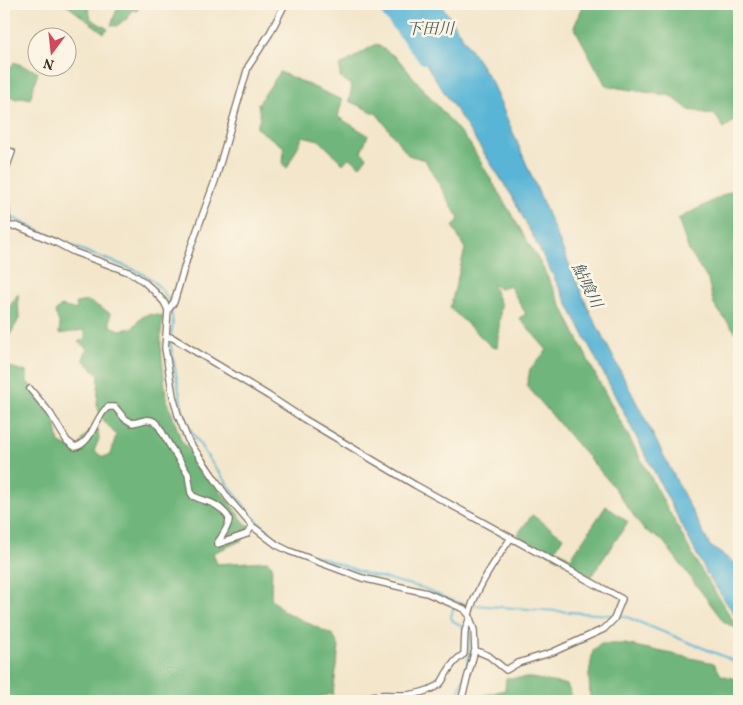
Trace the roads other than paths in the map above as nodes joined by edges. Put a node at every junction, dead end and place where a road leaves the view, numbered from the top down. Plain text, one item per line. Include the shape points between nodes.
1 (284, 4) edge
2 (4, 149) edge
3 (4, 174) edge
4 (4, 186) edge
5 (6, 225) edge
6 (170, 308) junction
7 (169, 337) junction
8 (30, 389) dead end
9 (252, 526) junction
10 (511, 538) junction
11 (470, 616) junction
12 (475, 650) junction
13 (362, 701) edge
14 (462, 701) edge

1 - 6 street via 248,67 215,180
2 - 3 street via 12,152
4 - 5 street
5 - 6 street via 17,226 131,274
6 - 7 street
7 - 9 street via 165,348 173,396 188,440 228,498
7 - 10 street via 415,485
8 - 9 street via 67,441 75,447 85,440 108,406 115,407 132,423 147,419 154,421 188,474 193,496 220,507 227,516 228,525 218,544 247,534
9 - 11 street via 290,552 362,578 427,593
10 - 11 street via 471,605
10 - 12 street via 622,599 614,619 604,629 506,670 489,656
11 - 12 street
11 - 13 street via 464,654 437,686 408,695 374,695
12 - 14 street

